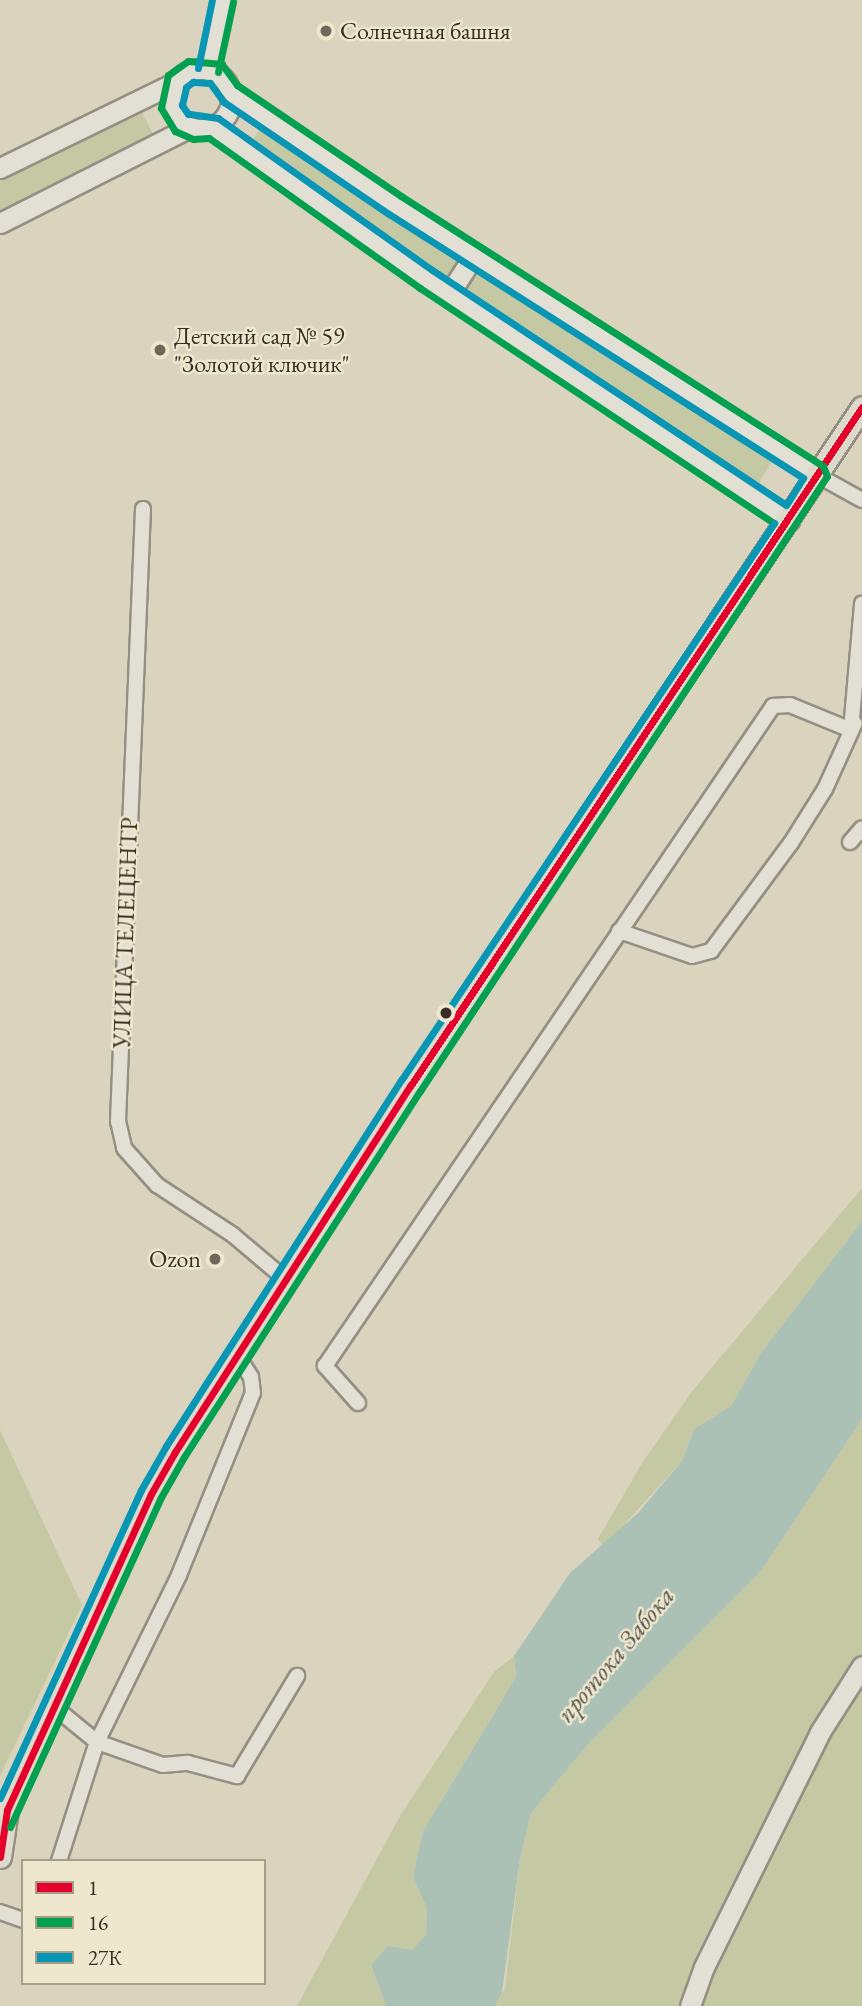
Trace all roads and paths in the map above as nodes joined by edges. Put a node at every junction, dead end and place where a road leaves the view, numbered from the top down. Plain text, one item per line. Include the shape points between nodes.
1 (223, 0) edge
2 (208, 70) junction
3 (176, 82) junction
4 (230, 93) junction
5 (190, 127) junction
6 (212, 127) junction
7 (0, 168) edge
8 (0, 223) edge
9 (474, 255) junction
10 (449, 294) junction
11 (862, 407) edge
12 (817, 475) junction
13 (862, 500) edge
14 (143, 509) dead end
15 (789, 520) junction
16 (862, 603) edge
17 (862, 705) edge
18 (851, 730) junction
19 (862, 828) edge
20 (850, 842) dead end
21 (619, 931) junction
22 (285, 1279) junction
23 (238, 1356) junction
24 (358, 1403) dead end
25 (862, 1666) edge
26 (297, 1676) dead end
27 (53, 1706) junction
28 (97, 1742) junction
29 (2, 1816) edge
30 (0, 1857) edge
31 (60, 1859) edge
32 (0, 1912) edge
33 (21, 1919) edge
34 (690, 2006) edge

1 - 2 street
2 - 3 street via 190,71
2 - 4 street via 222,78
3 - 5 street via 172,107
3 - 7 street
4 - 6 street via 229,110
4 - 9 street
5 - 6 street
5 - 8 street
6 - 10 street
9 - 10 street
9 - 12 street
10 - 15 street
11 - 12 main road
12 - 13 street
12 - 15 main road
14 - 22 street, УЛИЦА ТЕЛЕЦЕНТР via 118,1121 124,1148 157,1185 233,1236
15 - 22 main road
16 - 18 street
17 - 18 street
18 - 21 street via 790,705 773,706
18 - 21 street via 825,789 791,843 712,950 692,956
19 - 20 street
21 - 24 street via 325,1366
22 - 23 main road
23 - 27 main road via 151,1494
23 - 28 street via 251,1377 253,1393 179,1575
25 - 34 street via 820,1732 704,1967
26 - 28 street via 237,1776 188,1763 163,1765
27 - 28 street
27 - 29 main road
28 - 31 street
29 - 30 main road
32 - 33 street

